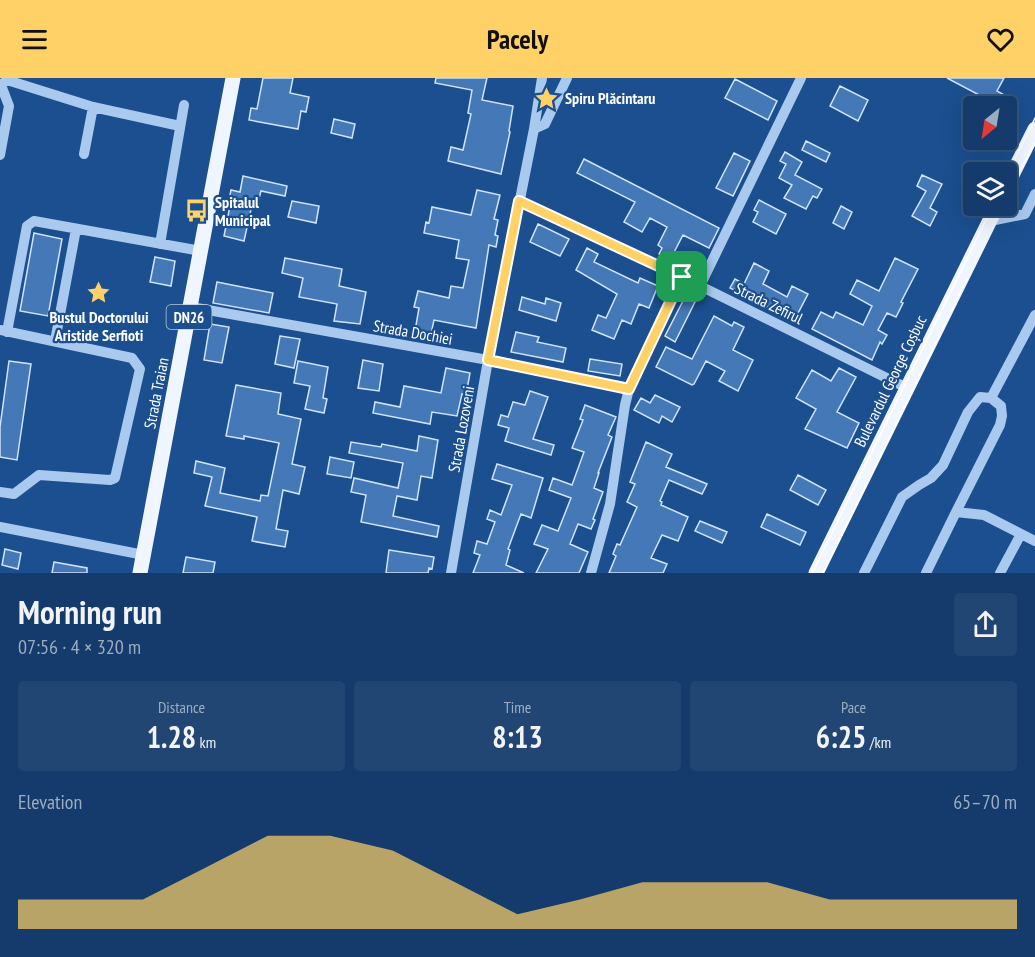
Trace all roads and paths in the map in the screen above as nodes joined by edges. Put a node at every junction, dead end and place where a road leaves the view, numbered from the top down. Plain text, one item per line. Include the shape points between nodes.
1 (233, 78) edge
2 (542, 78) edge
3 (567, 78) edge
4 (801, 78) edge
5 (184, 105) dead end
6 (93, 107) junction
7 (180, 126) junction
8 (534, 129) junction
9 (1035, 129) edge
10 (84, 154) dead end
11 (0, 155) edge
12 (1017, 165) edge
13 (1035, 194) edge
14 (519, 201) junction
15 (992, 216) edge
16 (990, 221) junction
17 (76, 229) junction
18 (160, 244) junction
19 (201, 251) junction
20 (682, 277) junction
21 (700, 286) junction
22 (191, 307) junction
23 (1035, 315) edge
24 (4, 331) edge
25 (55, 341) junction
26 (488, 360) junction
27 (907, 388) junction
28 (629, 389) junction
29 (991, 398) junction
30 (0, 492) edge
31 (956, 512) junction
32 (0, 527) edge
33 (1021, 534) junction
34 (1035, 541) edge
35 (144, 555) junction
36 (140, 573) edge
37 (451, 573) edge
38 (591, 573) edge
39 (816, 573) edge
40 (864, 573) edge
41 (926, 573) edge
42 (1000, 573) edge

1 - 19 main road, Strada Traian / DN26
2 - 8 street, Strada Lozoveni
3 - 8 street via 545,124
4 - 21 street
5 - 7 street
6 - 7 street
6 - 10 street
6 - 11 street via 3,82 9,106
7 - 18 street
8 - 14 street, Strada Lozoveni
9 - 12 main road
13 - 16 street via 1025,214
14 - 20 street, Strada Zefirul
14 - 26 street, Strada Lozoveni
15 - 16 main road, Bulevardul George Coșbuc
16 - 27 main road, Bulevardul George Coșbuc
17 - 18 street
17 - 24 street via 34,221 27,226
17 - 25 street
18 - 19 street
19 - 22 main road, Strada Traian / DN26
20 - 21 street, Strada Zefirul
20 - 28 street
21 - 27 street, Strada Zefirul
22 - 26 street, Strada Dochiei
22 - 35 main road, Strada Traian / DN26
23 - 29 street
24 - 25 street
25 - 30 street via 132,358 140,369 117,472 110,480 39,475 14,494
26 - 28 street, Strada Dochiei
26 - 37 street, Strada Lozoveni
27 - 39 main road, Bulevardul George Coșbuc
28 - 38 street via 610,504
29 - 31 street via 1001,406 1000,425
29 - 40 street via 980,397 968,411 943,465 902,497
31 - 33 street via 984,515
31 - 41 street
32 - 35 street
33 - 34 street
33 - 42 street
35 - 36 main road, Strada Traian / DN26

